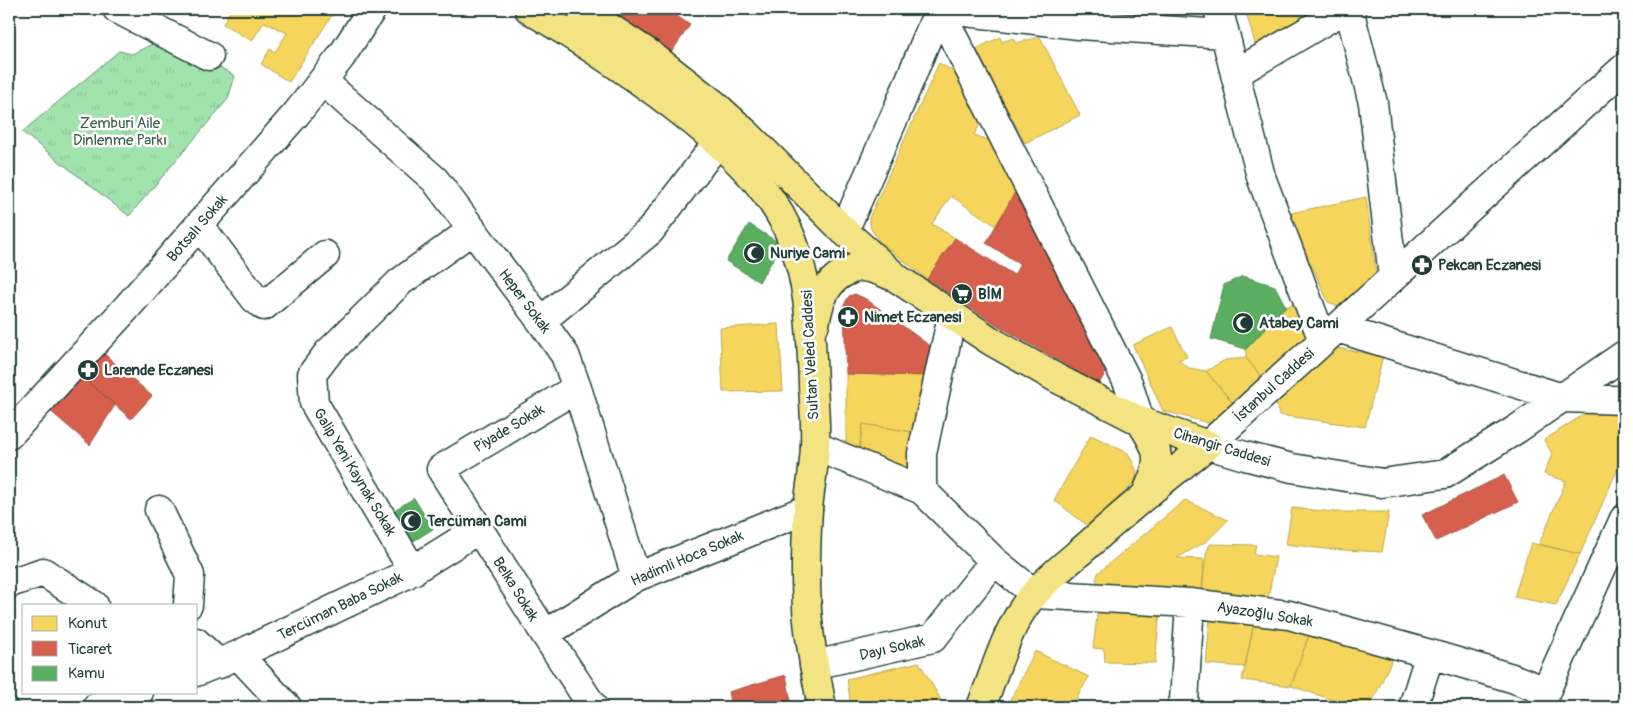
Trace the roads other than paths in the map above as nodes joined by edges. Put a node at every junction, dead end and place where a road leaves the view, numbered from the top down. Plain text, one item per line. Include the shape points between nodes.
1 (117, 9) edge
2 (372, 9) edge
3 (529, 9) edge
4 (581, 9) edge
5 (939, 9) edge
6 (1345, 9) edge
7 (1349, 9) edge
8 (1222, 21) edge
9 (209, 56) dead end
10 (1624, 68) edge
11 (1235, 74) junction
12 (323, 81) junction
13 (718, 142) junction
14 (199, 225) junction
15 (472, 230) junction
16 (844, 231) junction
17 (325, 255) dead end
18 (1393, 277) junction
19 (898, 279) junction
20 (952, 316) junction
21 (541, 321) junction
22 (1330, 335) junction
23 (812, 347) junction
24 (1624, 355) edge
25 (577, 388) junction
26 (1563, 398) junction
27 (1624, 400) edge
28 (1140, 421) junction
29 (9, 435) edge
30 (1208, 445) junction
31 (815, 446) junction
32 (441, 469) joint
33 (922, 490) junction
34 (1146, 494) junction
35 (808, 509) junction
36 (159, 510) dead end
37 (1624, 519) edge
38 (479, 529) junction
39 (994, 561) junction
40 (413, 570) junction
41 (636, 577) junction
42 (9, 582) edge
43 (1035, 594) junction
44 (1190, 603) junction
45 (92, 604) edge
46 (188, 604) edge
47 (545, 634) junction
48 (198, 644) edge
49 (1430, 654) junction
50 (218, 664) edge
51 (814, 665) junction
52 (133, 694) edge
53 (1543, 699) edge
54 (97, 707) edge
55 (287, 707) edge
56 (593, 707) edge
57 (822, 707) edge
58 (981, 707) edge
59 (1181, 707) edge
60 (1413, 707) edge

1 - 9 street
2 - 12 street, Botsalı Sokak
3 - 13 main road, Sultan Veled Caddesi via 618,64
4 - 16 main road via 714,104
5 - 8 street via 1079,24
5 - 16 street
5 - 28 street via 1128,383
6 - 11 street
7 - 18 street via 1373,103
8 - 11 street
10 - 18 street, İstanbul Caddesi
11 - 22 street via 1261,177
12 - 14 street, Botsalı Sokak
12 - 15 street, Heper Sokak via 435,180
13 - 21 street via 650,231
13 - 23 main road, Sultan Veled Caddesi via 762,188 788,229 806,284
14 - 17 street via 255,299 264,306
14 - 29 street, Botsalı Sokak
15 - 21 street, Heper Sokak
15 - 40 street, Galip Yeni Kaynak Sokak via 400,282 328,353 312,374 314,404
16 - 19 main road
18 - 22 street, İstanbul Caddesi
19 - 20 main road, Cihangir Caddesi
19 - 23 main road via 873,268 859,267 832,280 817,312
20 - 28 main road, Cihangir Caddesi via 1023,360
20 - 33 street via 922,453
21 - 25 street, Heper Sokak via 565,355
22 - 26 street
22 - 30 street, İstanbul Caddesi
23 - 31 main road, Sultan Veled Caddesi
24 - 26 street, Cihangir Caddesi
25 - 32 street, Piyade Sokak
25 - 41 street, Heper Sokak
26 - 27 street
26 - 30 street, Cihangir Caddesi via 1445,474 1382,483 1292,468
28 - 30 main road, Cihangir Caddesi
28 - 34 main road via 1155,447 1158,462
30 - 34 main road, İstanbul Caddesi
31 - 33 street
31 - 35 main road, Sultan Veled Caddesi
32 - 38 street, Belka Sokak
33 - 39 street
34 - 43 main road, İstanbul Caddesi
35 - 41 street, Hadimli Hoca Sokak
35 - 51 main road, Sultan Veled Caddesi via 807,608
36 - 46 street via 190,576
37 - 53 street
38 - 40 street, Tercüman Baba Sokak
38 - 47 street, Belka Sokak
39 - 43 street
39 - 51 street, Dayı Sokak via 933,638
40 - 50 street, Tercüman Baba Sokak
41 - 47 street, Hadimli Hoca Sokak
42 - 45 street via 43,572
43 - 44 street, Ayazoğlu Sokak
43 - 58 main road, İstanbul Caddesi via 1019,615 1005,643
44 - 49 street, Ayazoğlu Sokak via 1289,615
44 - 59 street
47 - 56 street, Belka Sokak
48 - 50 street
49 - 53 street, Ayazoğlu Sokak via 1512,678
49 - 60 street
50 - 55 street
51 - 57 main road, Sultan Veled Caddesi
52 - 54 street

